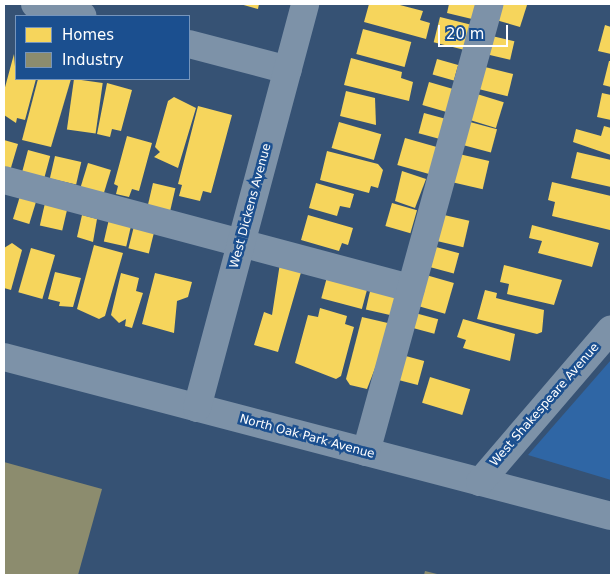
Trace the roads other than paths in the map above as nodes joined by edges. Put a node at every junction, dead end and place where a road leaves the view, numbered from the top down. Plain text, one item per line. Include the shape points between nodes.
1 (35, 4) edge
2 (305, 4) edge
3 (489, 4) edge
4 (79, 15) edge
5 (190, 44) edge
6 (288, 70) junction
7 (4, 180) edge
8 (241, 243) junction
9 (411, 288) junction
10 (611, 329) edge
11 (4, 357) edge
12 (197, 408) junction
13 (366, 452) junction
14 (480, 482) junction
15 (611, 516) edge

1 - 4 street
2 - 6 street, West Dickens Avenue
3 - 9 street
5 - 6 street
6 - 8 street, West Dickens Avenue
7 - 8 street
8 - 9 street
8 - 12 street, West Dickens Avenue
9 - 13 street
10 - 14 street, West Shakespeare Avenue
11 - 12 street, North Oak Park Avenue
12 - 13 street, North Oak Park Avenue
13 - 14 street, North Oak Park Avenue
14 - 15 street, North Oak Park Avenue

